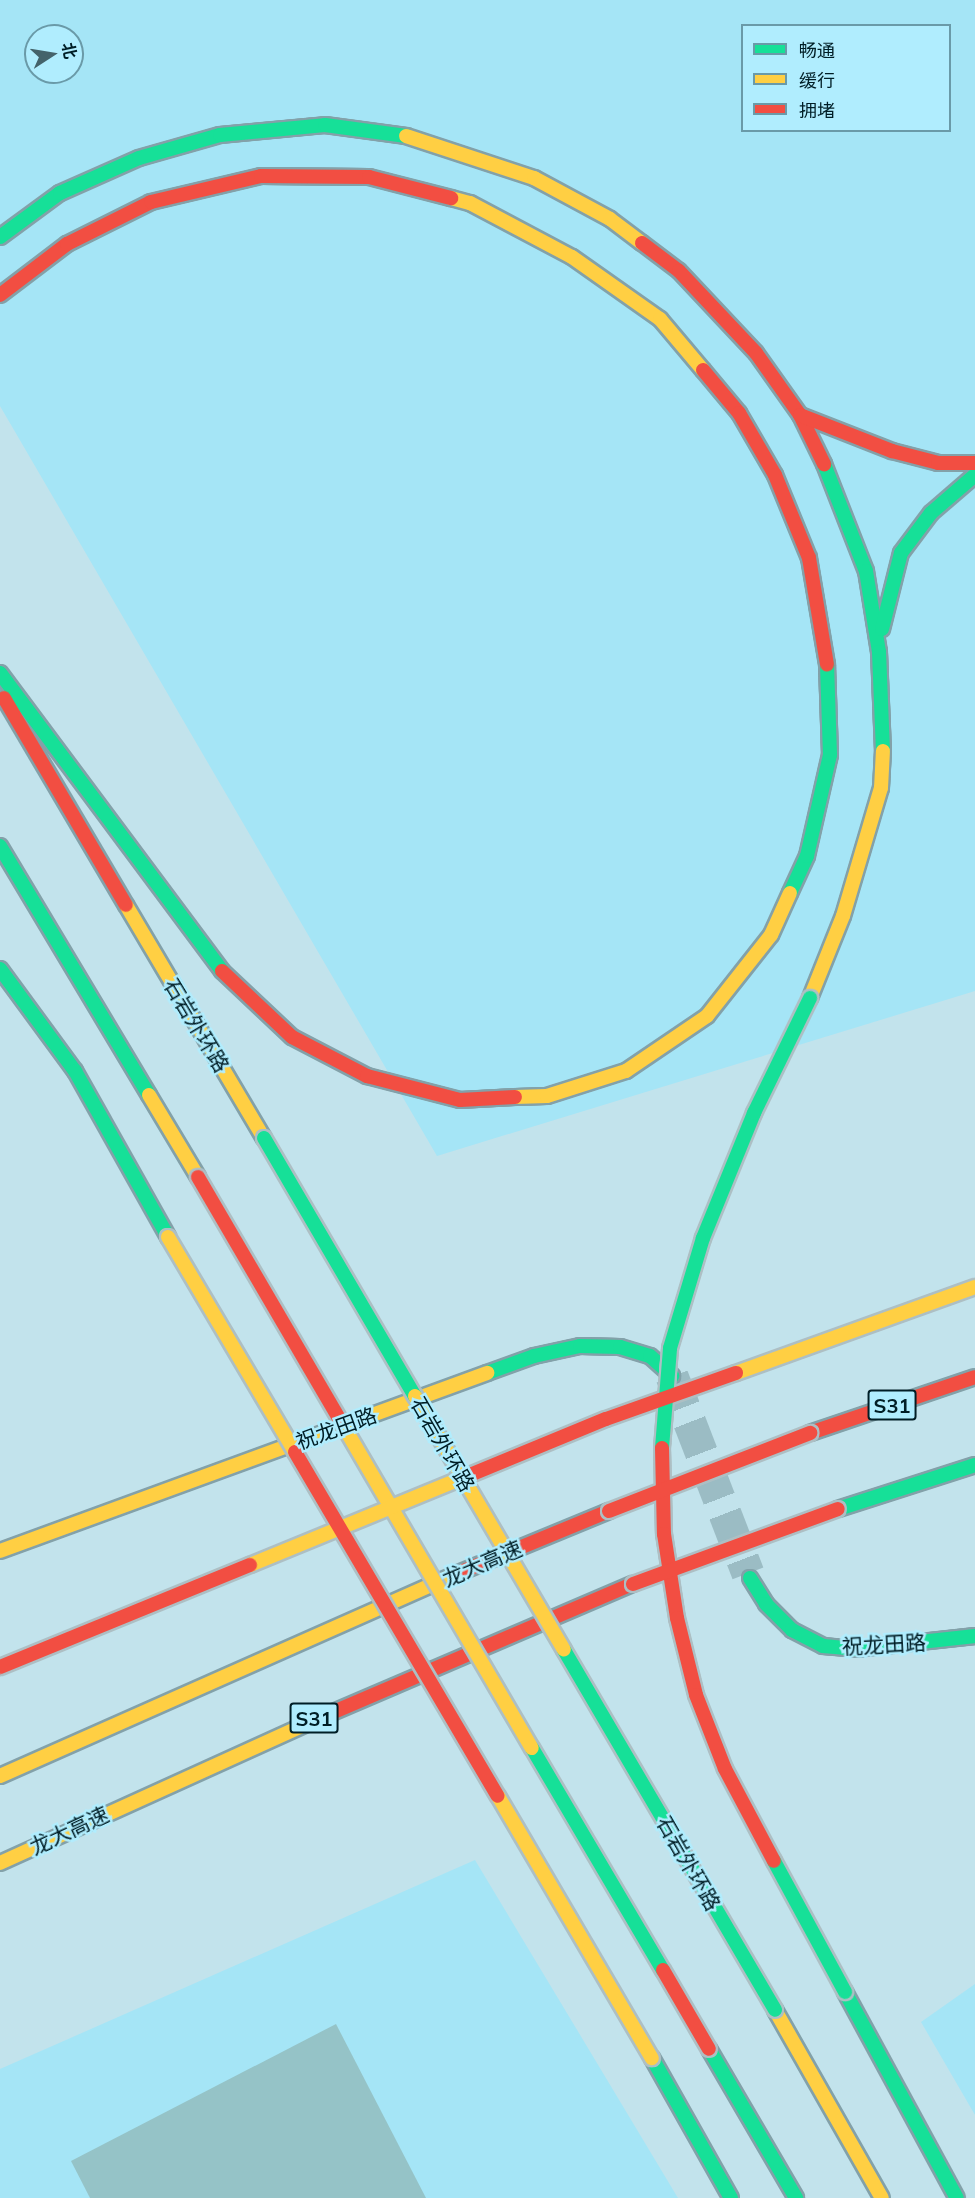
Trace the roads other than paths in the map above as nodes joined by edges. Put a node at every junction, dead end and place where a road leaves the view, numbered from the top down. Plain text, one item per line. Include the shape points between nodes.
1 (0, 237) edge
2 (0, 295) edge
3 (800, 415) junction
4 (975, 463) edge
5 (975, 475) edge
6 (879, 652) junction
7 (0, 673) edge
8 (0, 692) edge
9 (0, 846) edge
10 (0, 969) edge
11 (975, 1287) edge
12 (672, 1376) tunnel mouth
13 (975, 1377) edge
14 (975, 1466) edge
15 (0, 1551) edge
16 (750, 1578) tunnel mouth
17 (975, 1636) edge
18 (0, 1668) edge
19 (0, 1776) edge
20 (0, 1863) edge
21 (731, 2198) edge
22 (796, 2198) edge
23 (882, 2198) edge
24 (957, 2198) edge

1 - 3 main road via 60,192 139,158 220,135 325,125 420,138 534,178 610,219 679,271 756,353
2 - 7 main road via 68,244 151,202 261,176 369,177 470,203 572,256 660,319 739,412 775,475 808,558 827,655 830,755 807,856 771,935 707,1016 626,1071 547,1096 460,1100 367,1076 292,1037 215,964
3 - 4 main road via 892,451 938,463
3 - 6 main road via 839,495 866,571
5 - 6 main road via 931,513 901,553
6 - 24 main road, bridge via 884,735 880,788 843,916 810,998 754,1113 703,1238 670,1348 662,1453 664,1534 687,1662 716,1748
8 - 23 main road, 石岩外环路, bridge
9 - 22 main road, bridge
10 - 21 main road, bridge via 75,1071 168,1237
11 - 18 main road, bridge via 606,1419
12 - 15 main road, 祝龙田路 via 650,1356 620,1347 580,1346 534,1356
13 - 19 main road, 龙大高速 / S31, bridge via 810,1433 609,1510 360,1614
14 - 20 main road, 龙大高速 / S31, bridge via 838,1509 633,1584 379,1689
16 - 17 main road, 祝龙田路 via 766,1604 792,1630 823,1646 856,1649

